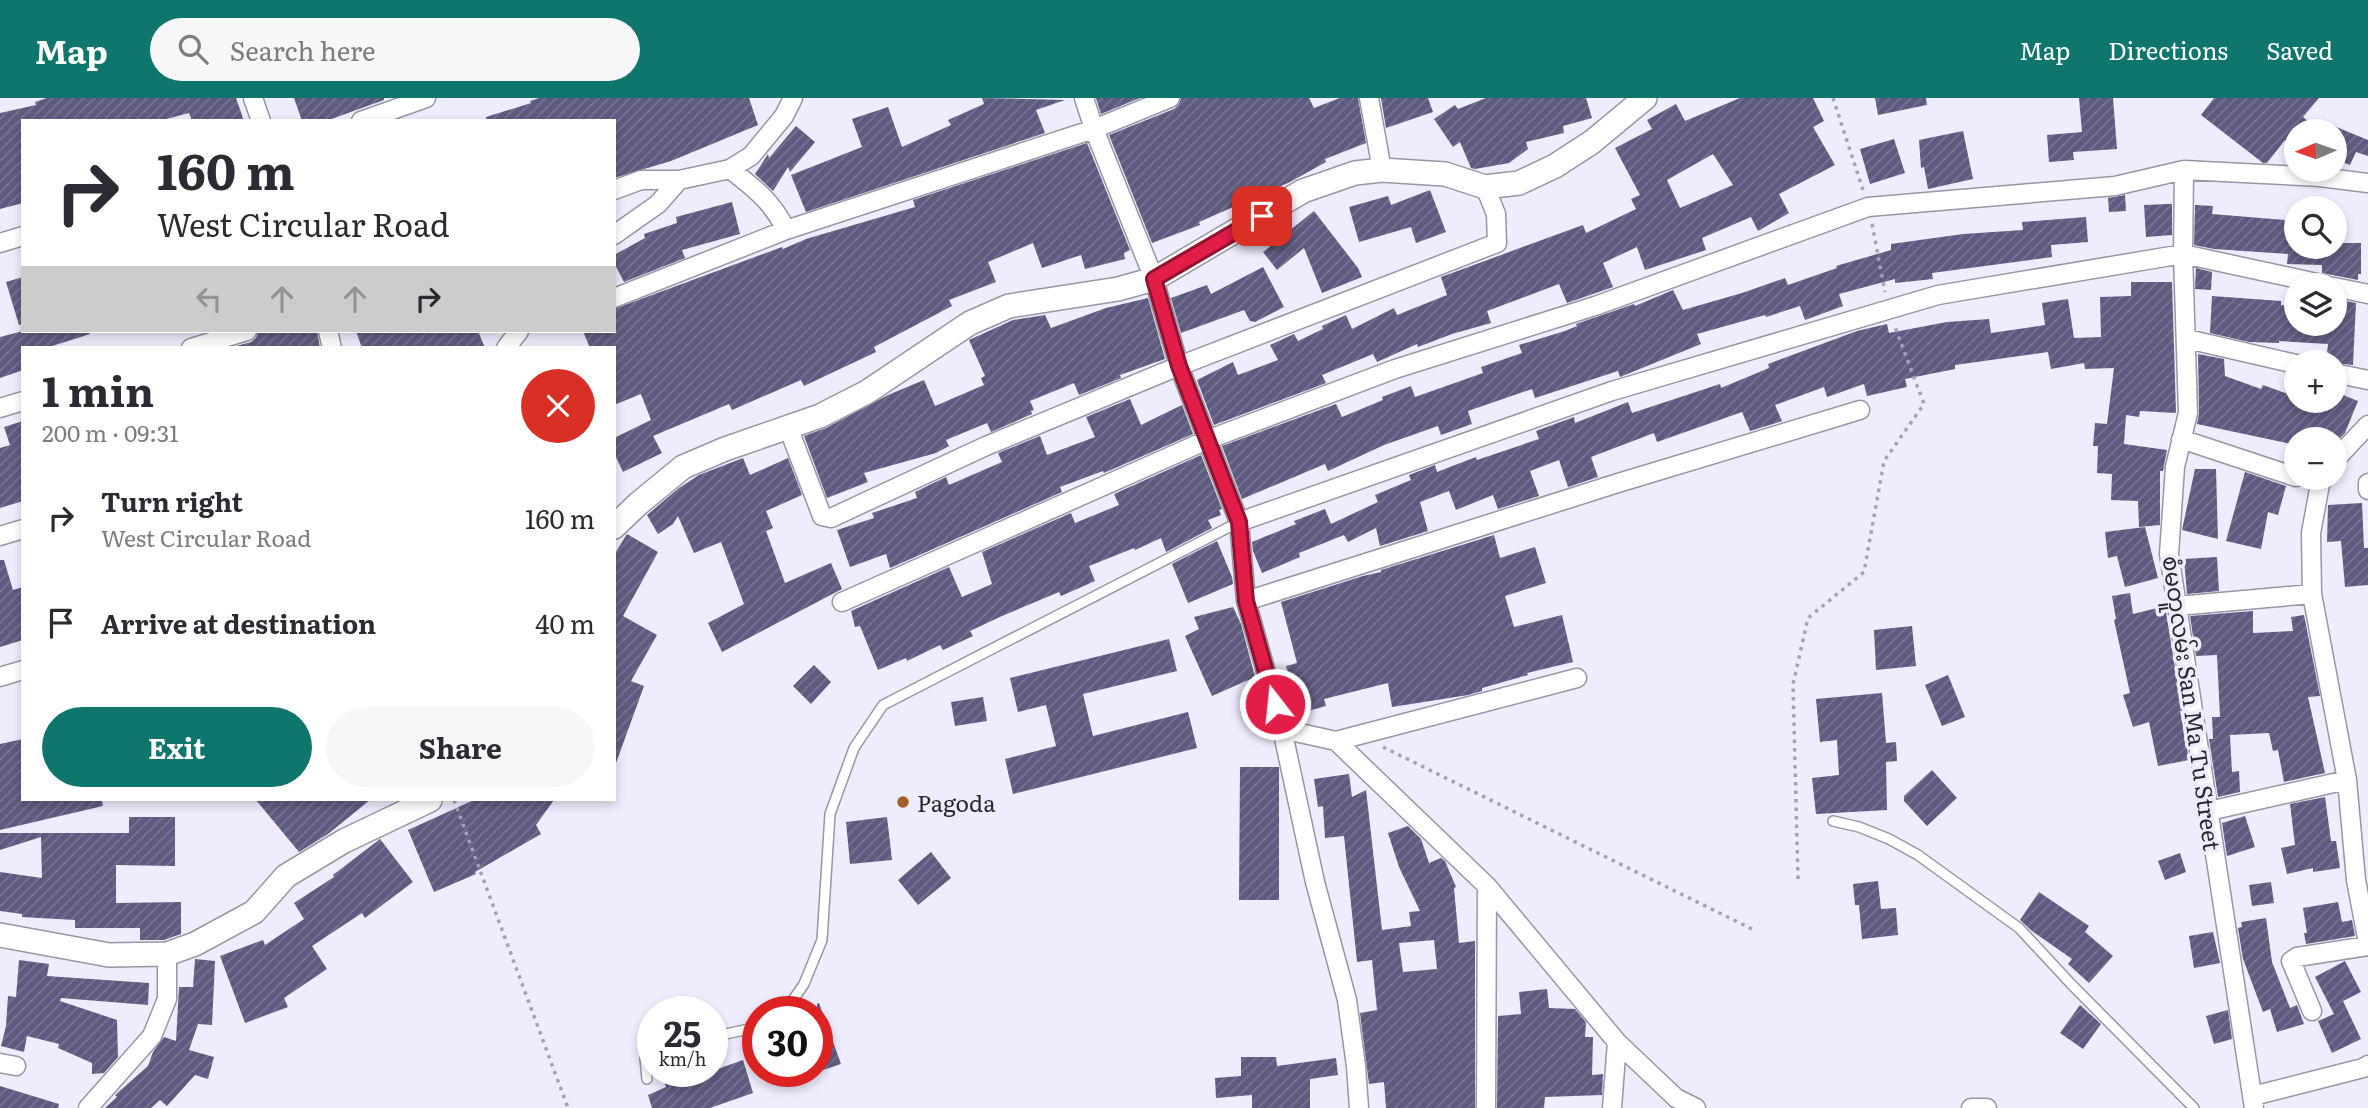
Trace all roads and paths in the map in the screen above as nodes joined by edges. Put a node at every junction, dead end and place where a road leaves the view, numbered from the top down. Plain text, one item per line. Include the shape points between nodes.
1 (253, 98) edge
2 (426, 98) edge
3 (793, 98) edge
4 (1084, 98) edge
5 (1170, 98) edge
6 (1369, 98) edge
7 (1645, 98) edge
8 (1833, 98) edge
9 (260, 119) edge
10 (367, 119) edge
11 (1094, 129) junction
12 (730, 169) junction
13 (1382, 170) junction
14 (2184, 170) junction
15 (679, 180) junction
16 (2368, 183) edge
17 (1485, 187) junction
18 (616, 189) edge
19 (1868, 207) junction
20 (786, 230) junction
21 (616, 234) edge
22 (21, 237) edge
23 (0, 243) edge
24 (2183, 254) junction
25 (2284, 276) edge
26 (1154, 279) junction
27 (2347, 290) edge
28 (2368, 294) edge
29 (616, 297) edge
30 (1888, 309) junction
31 (240, 333) edge
32 (2187, 339) junction
33 (198, 346) edge
34 (2284, 361) edge
35 (1179, 366) junction
36 (2347, 376) edge
37 (2368, 380) edge
38 (21, 402) edge
39 (0, 408) edge
40 (1860, 410) dead end
41 (2368, 425) edge
42 (788, 427) junction
43 (2181, 439) junction
44 (1207, 440) junction
45 (2347, 447) edge
46 (2284, 472) edge
47 (2368, 483) edge
48 (2320, 490) edge
49 (2368, 490) edge
50 (1239, 522) junction
51 (616, 525) edge
52 (21, 530) edge
53 (0, 536) edge
54 (2312, 594) junction
55 (842, 601) dead end
56 (1246, 601) junction
57 (2177, 606) junction
58 (21, 671) edge
59 (0, 677) edge
60 (1577, 678) dead end
61 (1282, 729) junction
62 (1359, 735) junction
63 (1336, 741) junction
64 (2347, 780) junction
65 (427, 801) edge
66 (454, 801) edge
67 (2209, 811) junction
68 (1833, 821) dead end
69 (1798, 879) dead end
70 (1487, 886) junction
71 (1756, 932) dead end
72 (10, 937) edge
73 (2368, 944) edge
74 (167, 954) junction
75 (796, 996) edge
76 (2312, 1011) dead end
77 (1616, 1042) junction
78 (2368, 1065) edge
79 (2254, 1102) edge
80 (88, 1108) edge
81 (568, 1108) edge
82 (1359, 1108) edge
83 (1486, 1108) edge
84 (1612, 1108) edge
85 (1696, 1108) edge
86 (1971, 1108) edge
87 (1987, 1108) edge
88 (2194, 1108) edge

1 - 9 street
2 - 10 street
3 - 12 street via 751,156
4 - 11 street
5 - 11 street
6 - 13 street
7 - 17 street via 1555,166 1519,183
8 - 19 path
11 - 20 street
11 - 26 street
12 - 15 street
12 - 20 street via 777,211
13 - 17 street via 1445,174
13 - 26 street via 1354,173 1303,191
14 - 16 street
14 - 19 street via 2115,186
14 - 24 street, စံမတူလမ်း San Ma Tu Street
15 - 18 street via 641,180
15 - 21 street via 658,204
17 - 35 street via 1496,214 1497,243
19 - 30 path
19 - 44 street via 1595,306 1395,369
20 - 29 street
22 - 23 street
24 - 25 street
24 - 30 street via 1937,295
24 - 32 street, စံမတူလမ်း San Ma Tu Street
26 - 35 street
26 - 42 street via 1009,306 970,323 867,392
27 - 28 street
30 - 50 street via 1612,391
30 - 69 path via 1924,404 1884,461 1864,572 1808,618 1793,684
31 - 33 street
32 - 34 street
32 - 43 street, စံမတူလမ်း San Ma Tu Street via 2188,412
35 - 42 street via 986,446 831,519 822,516
35 - 44 street
36 - 37 street
38 - 39 street
40 - 56 street
41 - 45 street
42 - 51 street via 683,467
43 - 46 street
43 - 57 street, စံမတူလမ်း San Ma Tu Street via 2169,554
44 - 50 street
44 - 55 street
47 - 49 street
48 - 54 street via 2311,533
50 - 56 street
50 - 75 lane via 883,705 853,748 830,814 822,940
52 - 53 street
54 - 57 street
54 - 64 street
56 - 61 street
57 - 67 street, စံမတူလမ်း San Ma Tu Street
58 - 59 street
60 - 62 street
61 - 63 street
61 - 82 street via 1315,882 1347,1000
62 - 63 street
62 - 71 path
63 - 70 street
64 - 67 street
64 - 73 street via 2356,880
65 - 74 street via 344,841 286,876 254,912
66 - 81 path
67 - 79 street, စံမတူလမ်း San Ma Tu Street
68 - 88 lane via 1889,839 1918,855 2019,928
70 - 77 street
70 - 83 street
72 - 74 street via 109,955
73 - 76 street via 2291,961
74 - 80 street via 167,999 152,1036
77 - 84 street
77 - 85 street via 1676,1098
78 - 79 street
86 - 87 street

